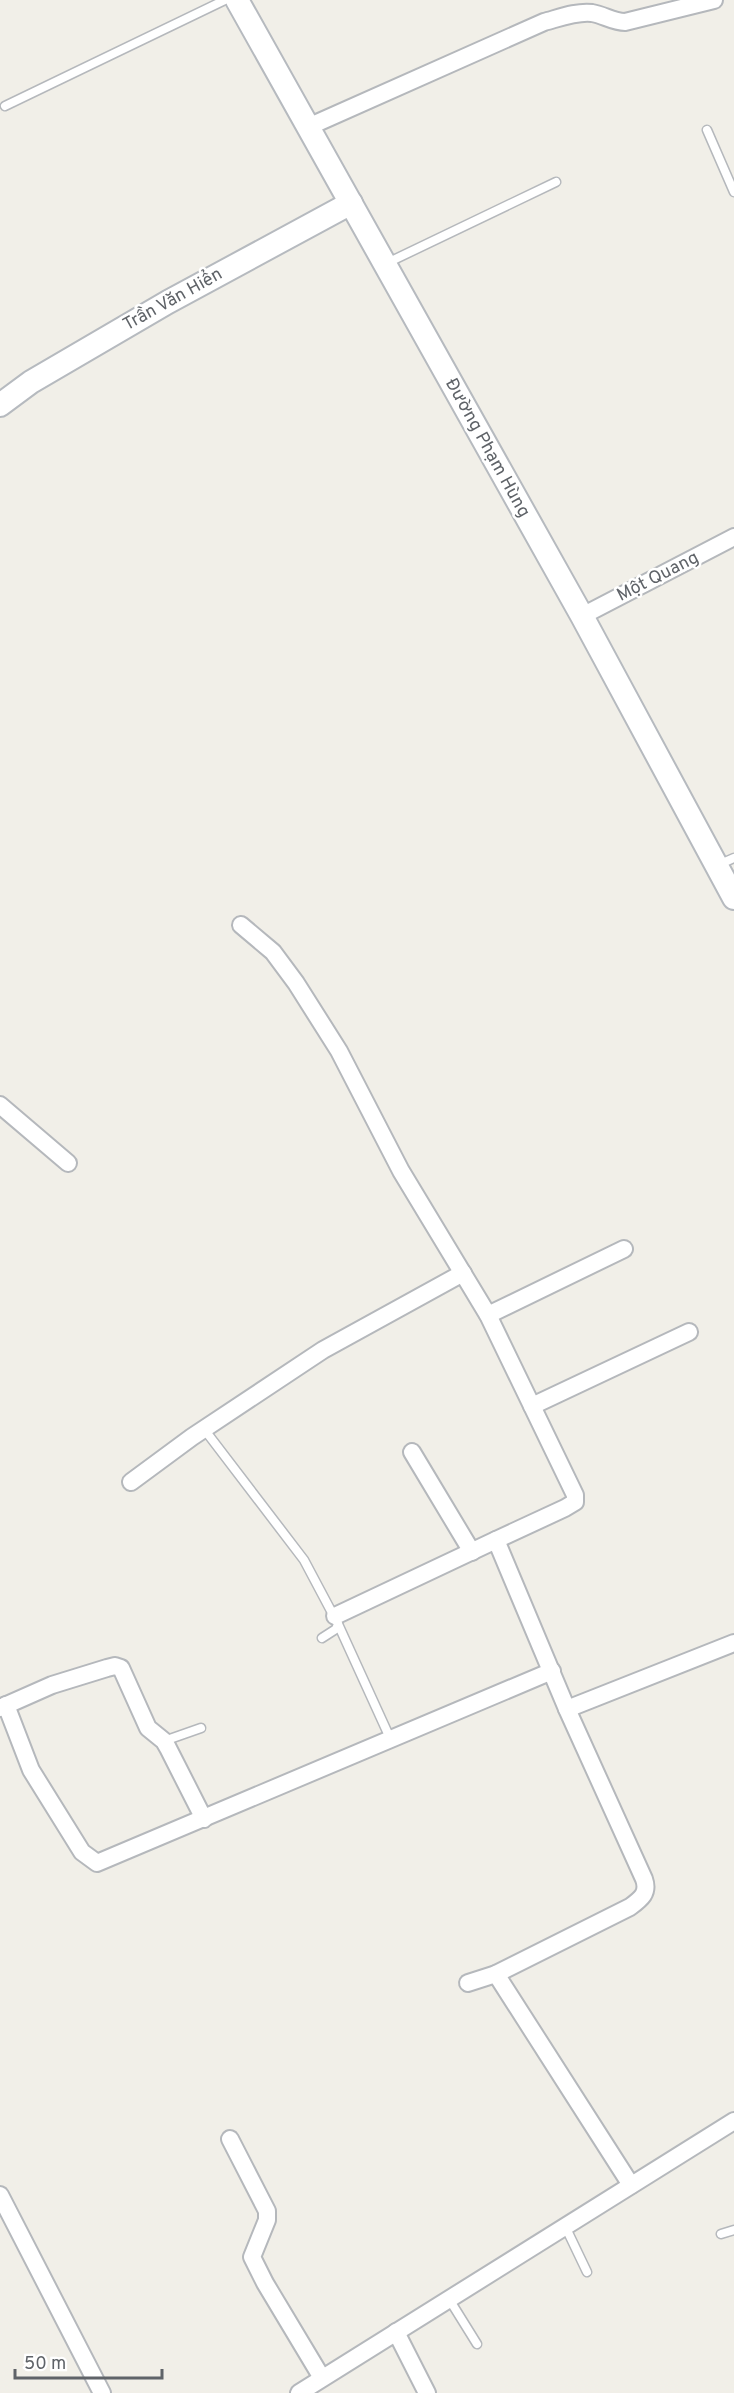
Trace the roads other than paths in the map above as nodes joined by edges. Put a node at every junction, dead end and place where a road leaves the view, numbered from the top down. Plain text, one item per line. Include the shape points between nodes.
1 (225, 0) edge
2 (237, 0) edge
3 (714, 0) edge
4 (5, 106) dead end
5 (309, 127) junction
6 (707, 130) dead end
7 (556, 182) dead end
8 (734, 192) edge
9 (351, 203) junction
10 (384, 264) junction
11 (0, 405) edge
12 (734, 537) edge
13 (582, 616) junction
14 (726, 862) edge
15 (734, 898) edge
16 (241, 924) dead end
17 (0, 1105) edge
18 (68, 1163) dead end
19 (624, 1249) dead end
20 (463, 1273) junction
21 (488, 1315) junction
22 (689, 1332) dead end
23 (532, 1406) junction
24 (204, 1429) junction
25 (412, 1452) dead end
26 (131, 1482) dead end
27 (496, 1540) junction
28 (472, 1552) junction
29 (336, 1620) junction
30 (321, 1638) dead end
31 (734, 1643) edge
32 (552, 1671) junction
33 (3, 1707) edge
34 (567, 1709) junction
35 (201, 1728) dead end
36 (390, 1738) junction
37 (164, 1741) junction
38 (204, 1819) junction
39 (496, 1974) junction
40 (468, 1983) dead end
41 (734, 2121) edge
42 (230, 2139) dead end
43 (631, 2185) junction
44 (0, 2195) edge
45 (565, 2226) junction
46 (734, 2230) edge
47 (721, 2234) dead end
48 (587, 2272) dead end
49 (449, 2299) junction
50 (396, 2332) junction
51 (477, 2344) dead end
52 (322, 2378) junction
53 (102, 2393) edge
54 (299, 2393) edge
55 (427, 2393) edge

1 - 4 lane
2 - 5 main road, Đường Phạm Hùng
3 - 5 street via 625,22 579,13 544,22
5 - 9 main road, Đường Phạm Hùng
6 - 8 lane
7 - 10 lane
9 - 10 main road, Đường Phạm Hùng
9 - 11 main road, Trần Văn Hiển via 173,300 31,382
10 - 13 main road, Đường Phạm Hùng
12 - 13 street, Một Quang
13 - 14 main road, Đường Phạm Hùng
14 - 15 main road, Đường Phạm Hùng
16 - 20 street via 273,952 324,1026 401,1171
17 - 18 street
19 - 21 street
20 - 21 street
20 - 24 street via 323,1350
21 - 23 street
22 - 23 street
23 - 27 street via 575,1502
24 - 26 street
24 - 29 lane via 304,1560
25 - 28 street
27 - 28 street
27 - 32 street
28 - 29 street
29 - 30 lane via 336,1629
29 - 36 lane
31 - 34 street
32 - 34 street
32 - 36 street
33 - 37 street via 52,1685 115,1666 121,1668 148,1728
33 - 38 street via 31,1770 91,1861 106,1861
34 - 39 street via 646,1888 644,1895 621,1912
35 - 37 lane
36 - 38 street
37 - 38 street
39 - 40 street
39 - 43 street
41 - 43 street
42 - 52 street via 267,2211 252,2257
43 - 45 street
44 - 53 street
45 - 48 lane
45 - 49 street
46 - 47 lane
49 - 50 street
49 - 51 lane
50 - 52 street
50 - 55 street
52 - 54 street

